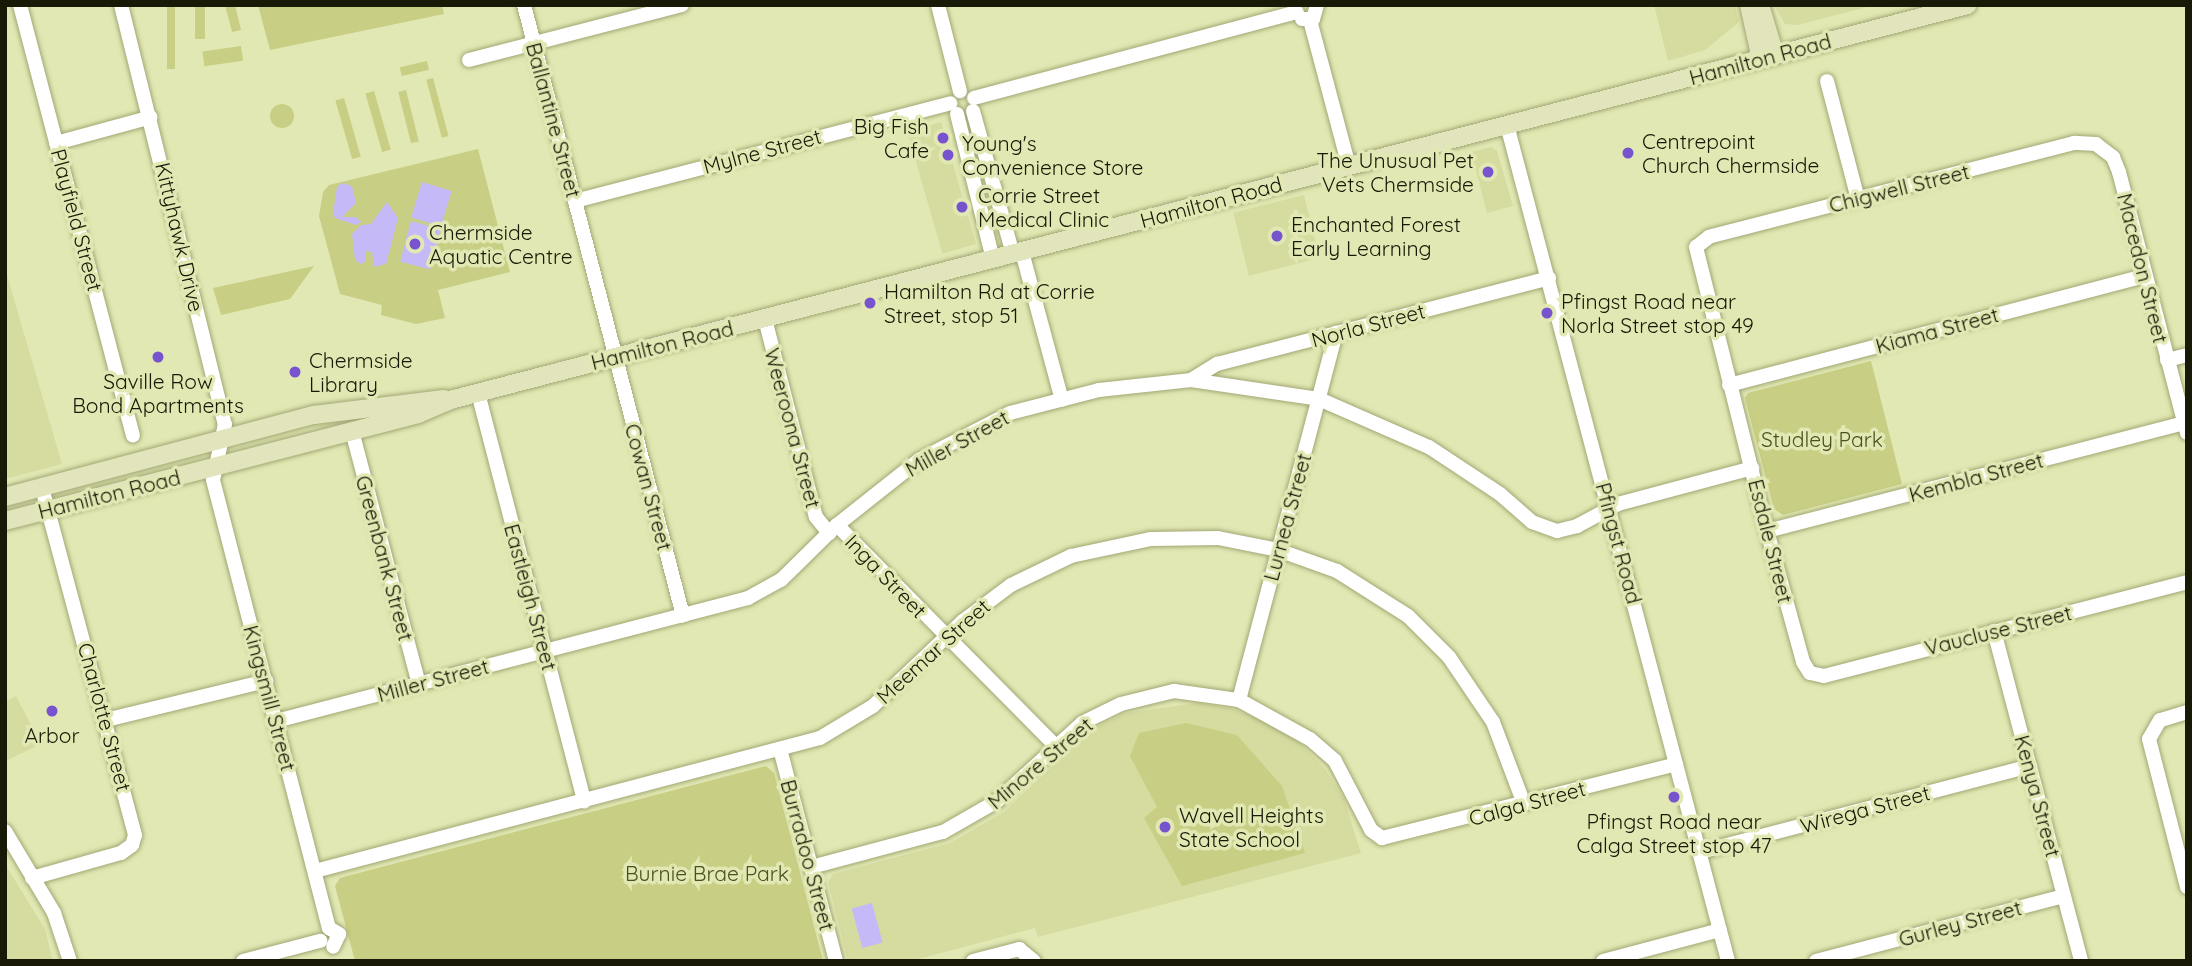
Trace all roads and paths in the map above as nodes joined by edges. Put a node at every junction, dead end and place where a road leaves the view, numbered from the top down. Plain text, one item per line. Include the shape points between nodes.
1 (20, 5) edge
2 (121, 5) edge
3 (524, 5) edge
4 (682, 5) edge
5 (938, 5) edge
6 (1749, 5) edge
7 (1760, 5) edge
8 (1968, 5) edge
9 (1320, 6) edge
10 (1297, 9) edge
11 (1310, 20) junction
12 (534, 44) junction
13 (1768, 57) junction
14 (469, 60) dead end
15 (1827, 81) dead end
16 (960, 91) junction
17 (974, 104) junction
18 (953, 109) junction
19 (151, 117) junction
20 (1507, 125) junction
21 (57, 143) junction
22 (2102, 147) joint
23 (1349, 166) junction
24 (1858, 199) junction
25 (575, 201) junction
26 (1698, 244) joint
27 (1018, 253) junction
28 (993, 259) junction
29 (2145, 276) junction
30 (1549, 278) junction
31 (765, 319) junction
32 (1336, 333) junction
33 (2187, 355) edge
34 (616, 357) junction
35 (2167, 360) junction
36 (1191, 380) junction
37 (1729, 384) junction
38 (478, 393) junction
39 (454, 399) junction
40 (1319, 399) junction
41 (1062, 400) junction
42 (2185, 428) edge
43 (352, 432) junction
44 (133, 435) dead end
45 (225, 439) junction
46 (212, 468) junction
47 (1752, 468) junction
48 (42, 487) junction
49 (5, 497) edge
50 (50, 509) junction
51 (1610, 509) junction
52 (5, 521) edge
53 (833, 529) junction
54 (1767, 531) junction
55 (1278, 550) junction
56 (2187, 582) edge
57 (683, 616) junction
58 (1994, 631) junction
59 (946, 636) junction
60 (545, 651) junction
61 (1810, 673) joint
62 (266, 681) junction
63 (419, 684) junction
64 (1239, 700) junction
65 (2187, 712) edge
66 (106, 720) junction
67 (276, 721) junction
68 (1055, 745) junction
69 (780, 749) junction
70 (1676, 764) junction
71 (2030, 765) junction
72 (584, 801) junction
73 (1524, 804) junction
74 (5, 831) edge
75 (1378, 837) joint
76 (1700, 852) junction
77 (811, 867) junction
78 (315, 872) junction
79 (2185, 872) edge
80 (32, 878) junction
81 (2187, 887) edge
82 (2064, 896) junction
83 (1720, 930) junction
84 (331, 950) edge
85 (1032, 957) edge
86 (70, 961) edge
87 (243, 961) edge
88 (836, 961) edge
89 (973, 961) edge
90 (1603, 961) edge
91 (1728, 961) edge
92 (1816, 961) edge
93 (2081, 961) edge

1 - 21 street, Playfield Street
2 - 19 street, Kittyhawk Drive
3 - 12 street, Ballantine Street
4 - 12 street
5 - 16 street
6 - 13 main road
7 - 13 main road
8 - 13 main road, Hamilton Road
9 - 11 street
10 - 11 street
10 - 17 street
11 - 23 street
12 - 14 street
12 - 25 street, Ballantine Street
13 - 20 main road, Hamilton Road
15 - 24 street
16 - 17 street
16 - 18 street
17 - 18 street, Mylne Street
17 - 27 street
18 - 25 street, Mylne Street
18 - 28 street
19 - 21 street
19 - 45 street, Kittyhawk Drive
20 - 23 main road, Hamilton Road
20 - 30 street, Pfingst Road
21 - 44 street, Playfield Street
22 - 24 street, Chigwell Street via 2074,143
22 - 29 street, Macedon Street via 2119,172
23 - 27 main road, Hamilton Road
24 - 26 street, Chigwell Street via 1709,237
25 - 34 street, Ballantine Street
26 - 37 street, Esdale Street via 1696,257
27 - 28 main road, Hamilton Road
27 - 41 street
28 - 31 main road, Hamilton Road
29 - 35 street, Macedon Street
29 - 37 street, Kiama Street
30 - 32 street, Norla Street
30 - 51 street, Pfingst Road
31 - 34 main road, Hamilton Road
31 - 53 street, Weeroona Street via 817,517
32 - 36 street, Norla Street via 1211,366
32 - 40 street, Lurnea Street
33 - 35 street
34 - 38 main road, Hamilton Road
34 - 57 street, Cowan Street
35 - 42 street, Macedon Street
36 - 40 street, Miller Street
36 - 41 street, Miller Street via 1123,387
37 - 47 street, Esdale Street
38 - 39 main road, Hamilton Road
38 - 60 street, Eastleigh Street
39 - 43 main road, Hamilton Road
39 - 45 main road, Hamilton Road via 332,411
40 - 51 street, Miller Street via 1429,447 1545,529 1570,529
40 - 55 street, Lurnea Street
41 - 53 street, Miller Street via 1010,413 932,452
42 - 54 street, Kembla Street
43 - 46 main road, Hamilton Road
43 - 63 street, Greenbank Street
45 - 46 street
45 - 48 main road, Hamilton Road
46 - 50 main road, Hamilton Road
46 - 62 street, Kingsmill Street
47 - 51 street, Miller Street
47 - 54 street, Esdale Street
48 - 49 main road, Hamilton Road
48 - 50 street, Charlotte Street
50 - 52 main road, Hamilton Road
50 - 66 street, Charlotte Street
51 - 70 street, Pfingst Road
53 - 57 street, Miller Street via 774,585 748,598
53 - 59 street, Inga Street
54 - 61 street, Esdale Street via 1802,662
55 - 59 street, Meemar Street via 1199,537 1135,540 1071,556 1011,585
55 - 64 street, Lurnea Street
55 - 73 street, Meemar Street via 1348,576 1426,633 1463,675 1493,722
56 - 58 street, Vaucluse Street
57 - 60 street, Miller Street
58 - 61 street, Vaucluse Street via 1824,676
58 - 71 street, Kenya Street
59 - 68 street, Inga Street
59 - 69 street, Meemar Street via 873,706 820,738
60 - 63 street, Miller Street
60 - 72 street, Eastleigh Street
62 - 66 street
62 - 67 street, Kingsmill Street
63 - 67 street, Miller Street
64 - 68 street, Minore Street via 1195,691 1158,694 1105,711
64 - 75 street, Minore Street via 1289,725 1335,761
65 - 79 street via 2147,725
66 - 80 street, Charlotte Street via 134,830 132,845 121,853
67 - 78 street, Kingsmill Street
68 - 77 street, Minore Street via 997,801 943,832
69 - 72 street, Meemar Street
69 - 77 street, Burradoo Street
70 - 73 street, Calga Street
70 - 76 street, Pfingst Road
71 - 76 street, Wirega Street
71 - 82 street, Kenya Street
72 - 78 street, Meemar Street
73 - 75 street, Calga Street via 1393,838
74 - 80 street
76 - 83 street, Pfingst Road
77 - 88 street, Burradoo Street
78 - 84 street, Kingsmill Street via 329,928 321,932
79 - 81 street
80 - 86 street via 57,920
82 - 92 street, Gurley Street
82 - 93 street, Kenya Street
83 - 90 street
83 - 91 street, Pfingst Road
84 - 87 street
85 - 89 street via 1016,949

